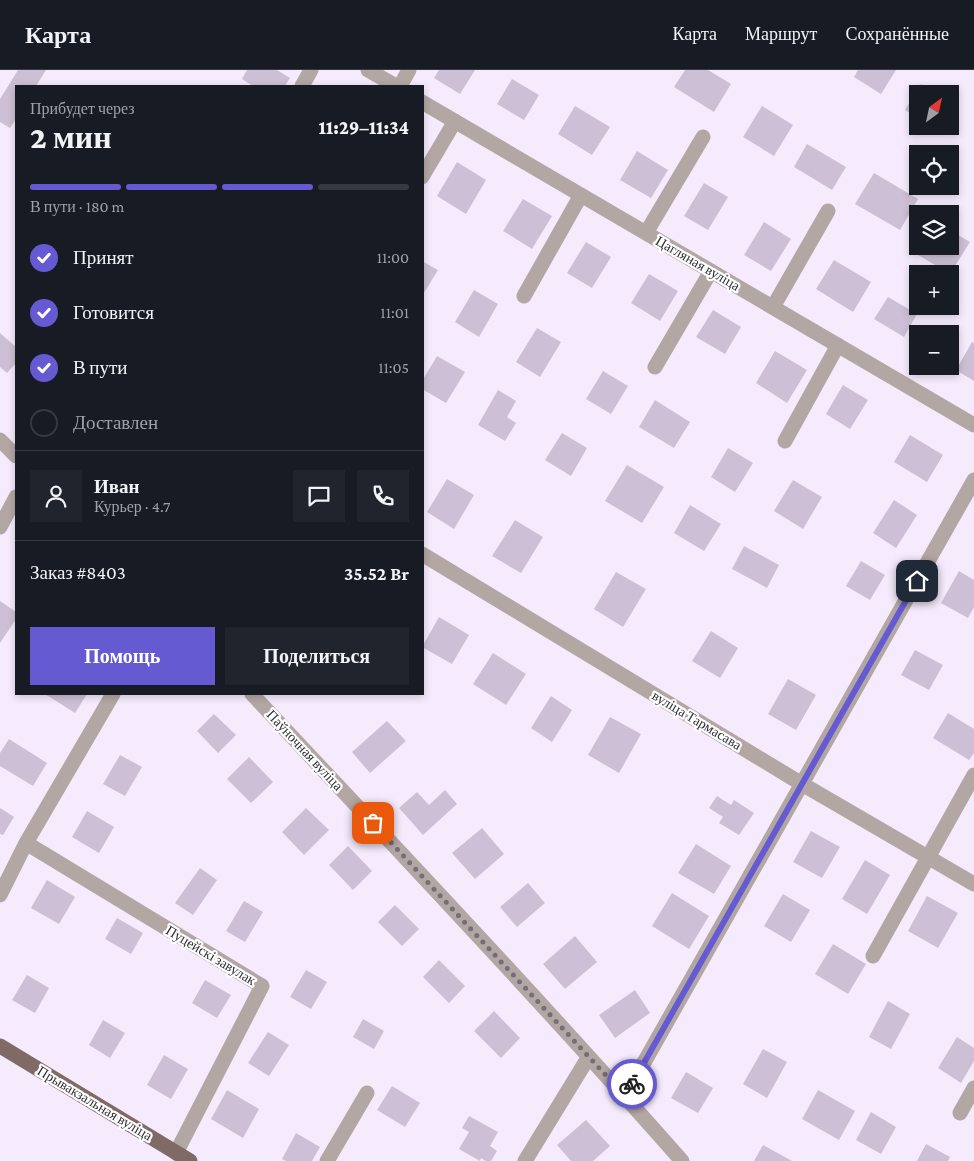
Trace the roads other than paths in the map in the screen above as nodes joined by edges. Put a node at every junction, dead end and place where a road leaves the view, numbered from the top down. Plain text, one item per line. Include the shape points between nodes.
1 (311, 70) edge
2 (368, 70) edge
3 (409, 70) edge
4 (303, 85) edge
5 (394, 85) edge
6 (401, 85) edge
7 (424, 103) edge
8 (455, 121) junction
9 (703, 137) dead end
10 (424, 174) edge
11 (581, 195) junction
12 (828, 211) dead end
13 (646, 233) junction
14 (710, 270) junction
15 (524, 296) dead end
16 (773, 307) junction
17 (838, 345) junction
18 (655, 367) dead end
19 (974, 425) edge
20 (0, 440) edge
21 (784, 441) dead end
22 (15, 455) edge
23 (974, 480) edge
24 (15, 499) edge
25 (0, 527) edge
26 (424, 555) edge
27 (112, 695) edge
28 (253, 695) edge
29 (974, 775) edge
30 (802, 784) junction
31 (26, 843) junction
32 (929, 857) junction
33 (974, 884) edge
34 (0, 895) edge
35 (873, 956) dead end
36 (0, 1046) edge
37 (588, 1058) junction
38 (974, 1088) edge
39 (367, 1092) dead end
40 (625, 1096) junction
41 (960, 1113) dead end
42 (176, 1153) junction
43 (190, 1161) edge
44 (327, 1161) edge
45 (525, 1161) edge
46 (682, 1161) edge

1 - 4 street
2 - 5 street
3 - 6 street
7 - 8 street, Цагляная вуліца
8 - 10 street
8 - 11 street, Цагляная вуліца
9 - 13 street
11 - 13 street, Цагляная вуліца
11 - 15 street
12 - 16 street
13 - 14 street, Цагляная вуліца
14 - 16 street, Цагляная вуліца
14 - 18 street
16 - 17 street, Цагляная вуліца
17 - 19 street, Цагляная вуліца
17 - 21 street
20 - 22 street
23 - 30 street
24 - 25 street
26 - 30 street, вуліца Тармасава
27 - 31 street
28 - 37 street, Паўночная вуліца
29 - 32 street
30 - 32 street, вуліца Тармасава
30 - 40 street
31 - 34 street
31 - 42 street, Пуцейскі завулак via 262,986
32 - 33 street, вуліца Тармасава
32 - 35 street
36 - 42 main road, Прывакзальная вуліца
37 - 40 street, Паўночная вуліца
37 - 45 street
38 - 41 street
39 - 44 street
40 - 46 street, Паўночная вуліца
42 - 43 main road, Прывакзальная вуліца

